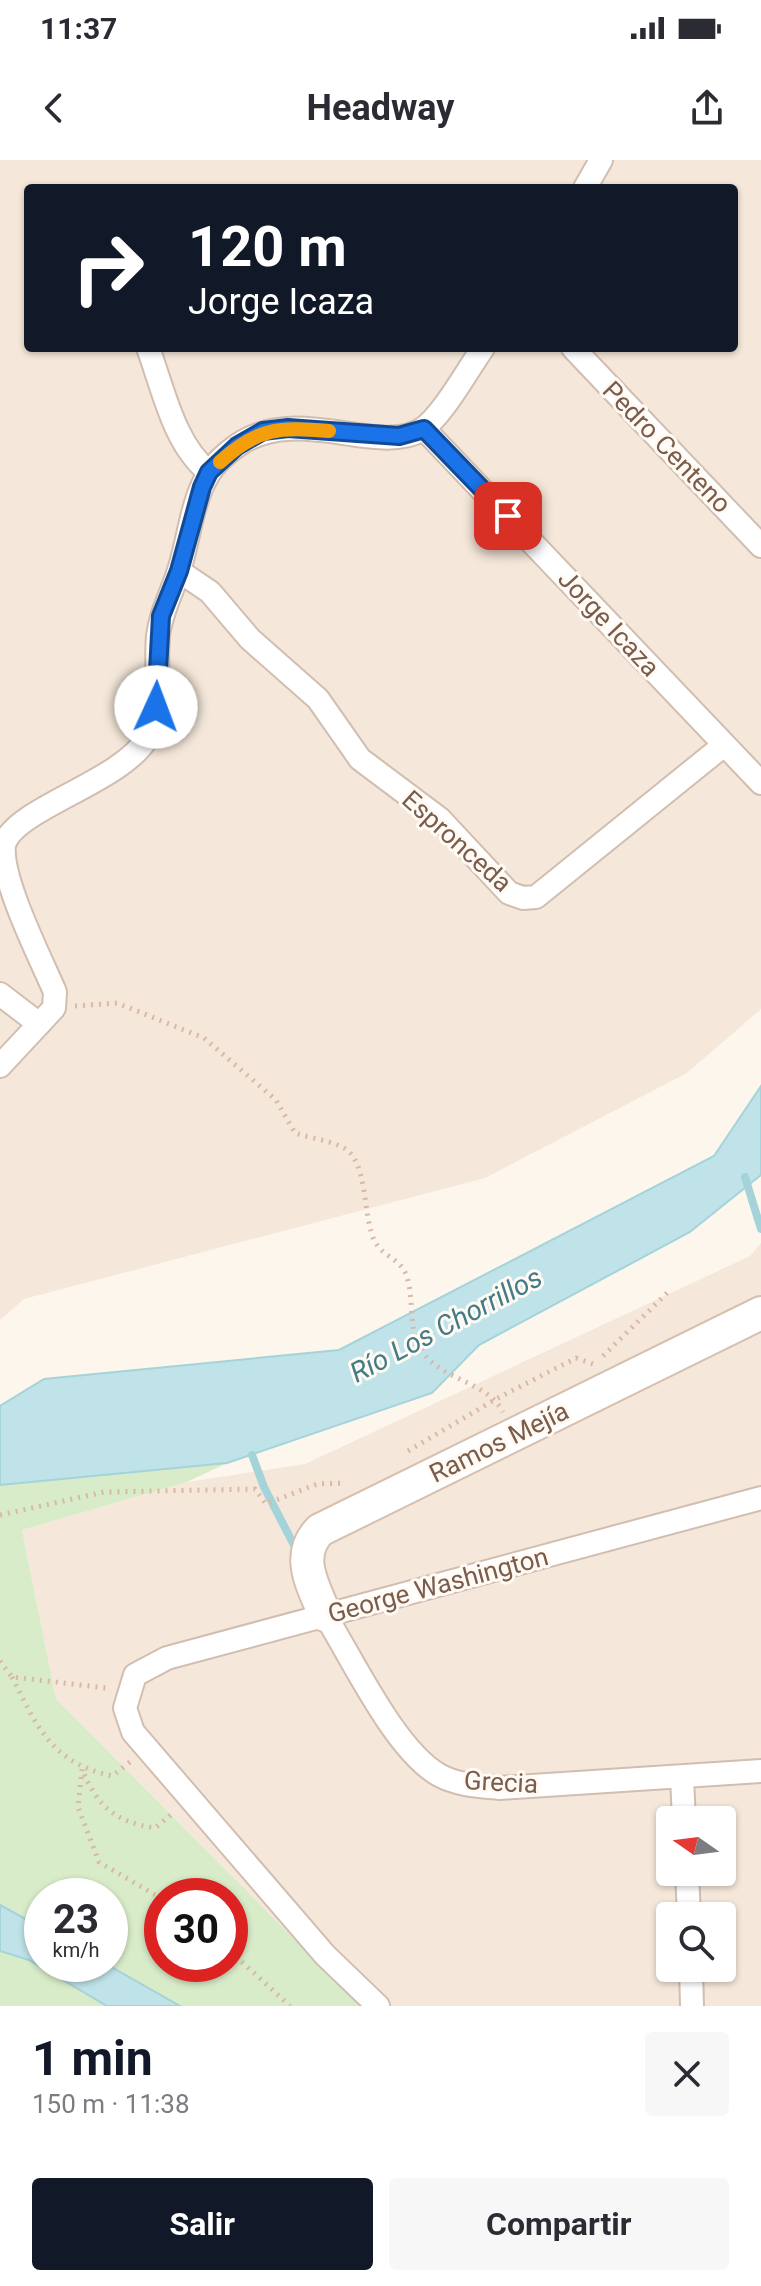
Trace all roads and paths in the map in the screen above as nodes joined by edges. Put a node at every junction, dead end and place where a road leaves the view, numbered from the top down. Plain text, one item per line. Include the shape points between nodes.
1 (601, 160) edge
2 (587, 184) edge
3 (150, 352) edge
4 (480, 352) edge
5 (577, 352) edge
6 (424, 429) junction
7 (209, 472) junction
8 (761, 546) edge
9 (179, 571) junction
10 (724, 745) junction
11 (761, 783) edge
12 (0, 994) edge
13 (47, 1016) junction
14 (0, 1066) edge
15 (668, 1292) dead end
16 (761, 1313) edge
17 (496, 1399) junction
18 (397, 1458) dead end
19 (359, 1477) dead end
20 (761, 1498) edge
21 (0, 1515) edge
22 (325, 1615) junction
23 (0, 1661) edge
24 (12, 1677) junction
25 (128, 1690) junction
26 (147, 1749) junction
27 (82, 1769) junction
28 (761, 1771) edge
29 (682, 1778) junction
30 (190, 1798) junction
31 (683, 1806) edge
32 (144, 1888) edge
33 (248, 1968) edge
34 (691, 1982) edge
35 (290, 2006) edge
36 (378, 2006) edge
37 (692, 2006) edge

1 - 2 street
3 - 7 street via 184,442
4 - 6 street
5 - 8 street, Pedro Centeno
6 - 7 street via 399,436 263,431
6 - 10 street, Jorge Icaza
7 - 9 street
9 - 10 street, Espronceda via 210,592 250,639 311,692 360,759 440,819 509,893 523,898 536,897
9 - 13 street via 161,616 156,707 147,738 98,780 16,825 4,842 6,877 55,992
10 - 11 street, Jorge Icaza
12 - 13 street
13 - 14 street
13 - 17 path via 117,1003 204,1038 276,1100 295,1133 349,1151 358,1163 374,1239 408,1277 414,1334 424,1354 441,1370
15 - 17 path via 595,1364 576,1358
16 - 22 street, Ramos Mejía via 320,1530 311,1539 307,1569
17 - 18 path
19 - 21 path via 317,1484 266,1504 255,1489 104,1492
20 - 22 street, George Washington
22 - 25 street, George Washington via 167,1658 144,1668
22 - 29 street, Grecia via 406,1748 441,1776 499,1788
23 - 24 path
24 - 25 path
24 - 27 path via 40,1732
25 - 26 street via 125,1708 133,1732
26 - 27 path via 112,1776
26 - 30 street
27 - 30 path via 93,1796 127,1824 155,1828
27 - 32 path via 78,1807 99,1862
28 - 29 street, Grecia
29 - 31 street
30 - 36 street via 325,1955
33 - 35 path
34 - 37 street

